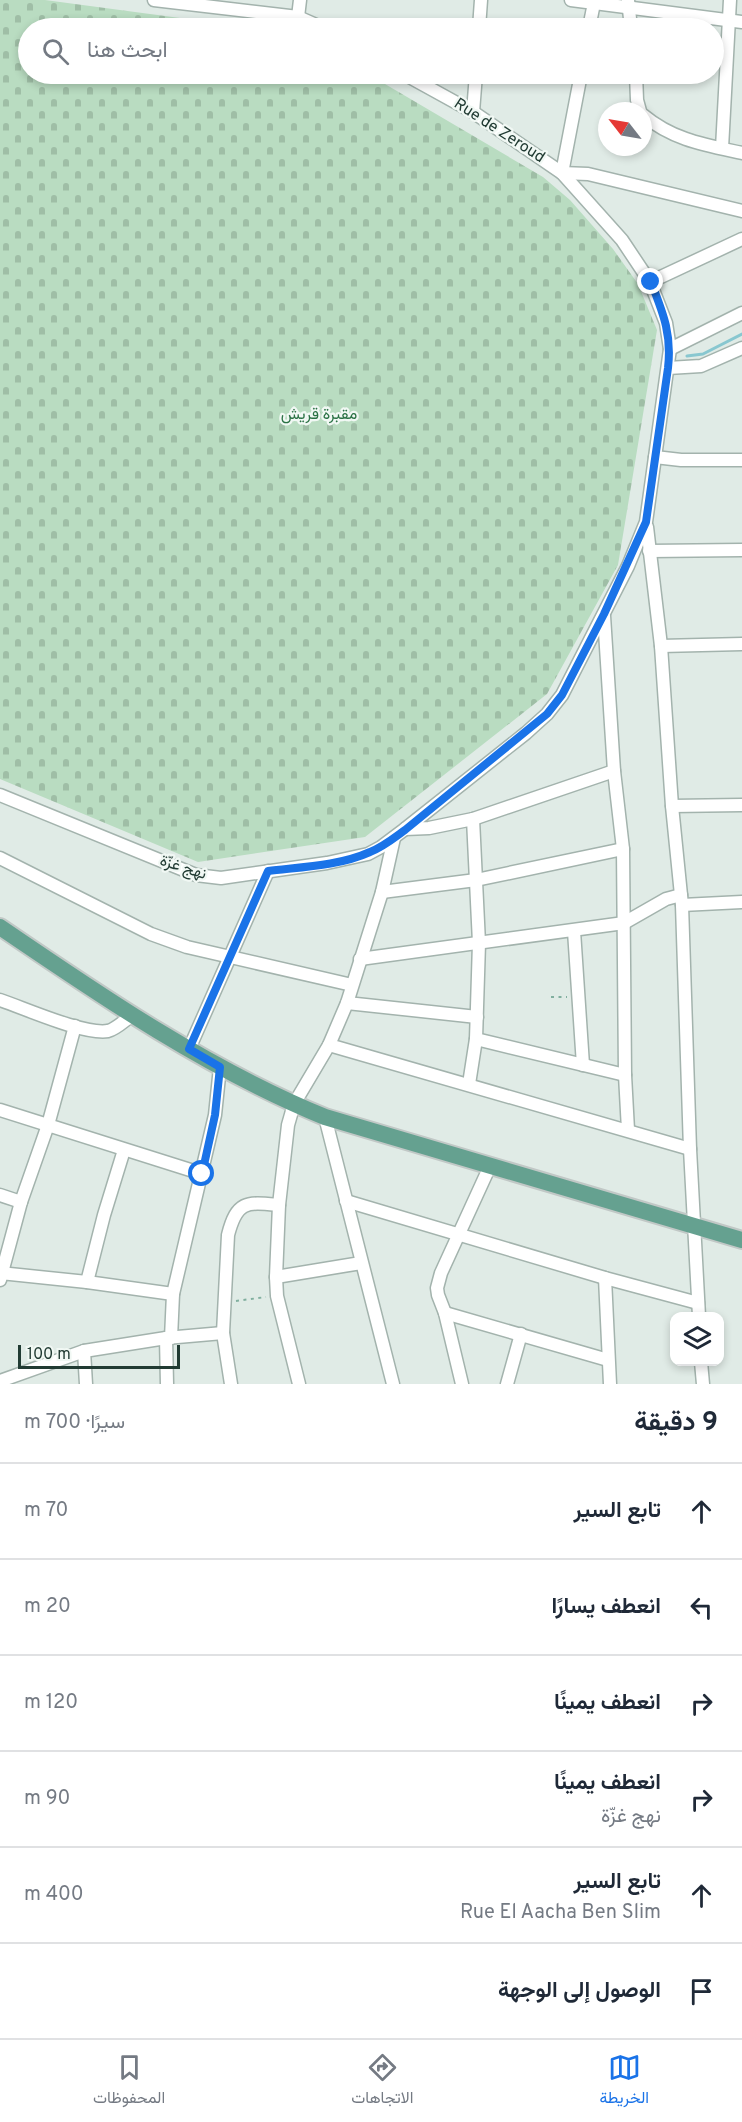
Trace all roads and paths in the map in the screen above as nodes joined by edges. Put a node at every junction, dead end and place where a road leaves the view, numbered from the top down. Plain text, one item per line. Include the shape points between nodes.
1 (154, 0) edge
2 (300, 0) edge
3 (481, 0) edge
4 (571, 0) edge
5 (730, 0) edge
6 (594, 3) junction
7 (628, 3) edge
8 (298, 17) joint
9 (480, 18) edge
10 (592, 18) edge
11 (630, 18) edge
12 (711, 18) edge
13 (724, 20) edge
14 (728, 21) junction
15 (742, 22) edge
16 (724, 45) edge
17 (422, 84) edge
18 (475, 84) edge
19 (579, 84) edge
20 (636, 84) edge
21 (719, 84) edge
22 (638, 102) edge
23 (472, 112) junction
24 (652, 120) edge
25 (722, 148) junction
26 (742, 153) edge
27 (562, 172) junction
28 (742, 212) edge
29 (742, 239) edge
30 (651, 282) junction
31 (742, 313) edge
32 (742, 348) edge
33 (670, 349) junction
34 (668, 368) junction
35 (655, 457) junction
36 (742, 460) edge
37 (646, 522) junction
38 (742, 550) edge
39 (648, 551) junction
40 (604, 614) junction
41 (742, 644) edge
42 (661, 646) junction
43 (614, 771) junction
44 (0, 795) edge
45 (742, 805) edge
46 (672, 806) junction
47 (473, 819) junction
48 (405, 830) junction
49 (394, 838) junction
50 (623, 849) junction
51 (0, 858) edge
52 (268, 871) junction
53 (476, 880) junction
54 (382, 892) junction
55 (681, 900) junction
56 (742, 902) edge
57 (624, 923) junction
58 (0, 927) edge
59 (574, 931) junction
60 (479, 943) junction
61 (231, 957) junction
62 (360, 959) junction
63 (352, 985) junction
64 (578, 996) junction
65 (551, 997) dead end
66 (0, 1000) edge
67 (347, 1003) junction
68 (131, 1016) junction
69 (477, 1017) junction
70 (75, 1026) junction
71 (476, 1039) junction
72 (329, 1045) junction
73 (189, 1049) junction
74 (582, 1065) junction
75 (220, 1067) junction
76 (625, 1076) junction
77 (469, 1084) junction
78 (294, 1104) junction
79 (0, 1110) edge
80 (325, 1117) junction
81 (48, 1125) junction
82 (628, 1130) junction
83 (690, 1149) junction
84 (124, 1150) junction
85 (490, 1166) junction
86 (202, 1174) junction
87 (0, 1195) edge
88 (346, 1201) junction
89 (21, 1202) junction
90 (279, 1205) junction
91 (693, 1226) junction
92 (459, 1234) junction
93 (742, 1240) edge
94 (361, 1263) junction
95 (0, 1276) edge
96 (276, 1276) junction
97 (605, 1278) junction
98 (87, 1282) junction
99 (173, 1294) junction
100 (277, 1296) junction
101 (224, 1303) junction
102 (698, 1303) junction
103 (699, 1312) edge
104 (445, 1313) junction
105 (223, 1333) junction
106 (521, 1334) junction
107 (169, 1338) junction
108 (84, 1351) junction
109 (608, 1360) junction
110 (701, 1366) edge
111 (0, 1381) edge
112 (86, 1384) edge
113 (167, 1384) edge
114 (231, 1384) edge
115 (299, 1384) edge
116 (393, 1384) edge
117 (462, 1384) edge
118 (507, 1384) edge
119 (610, 1384) edge
120 (703, 1384) edge

1 - 8 street
2 - 8 street
3 - 9 street
4 - 6 street
5 - 14 street
6 - 7 street
6 - 10 street
7 - 11 street
7 - 12 street
13 - 14 street
14 - 15 street
14 - 16 street
17 - 23 street, Rue de Zeroud
18 - 23 street
19 - 27 street
20 - 22 street
21 - 25 street
23 - 27 street, Rue de Zeroud
24 - 25 street via 688,140
25 - 26 street
27 - 28 street via 588,174
27 - 30 street via 622,240
29 - 30 street
30 - 33 street via 666,323
31 - 33 street
32 - 34 street via 701,366
33 - 34 street
34 - 35 street
35 - 36 street
35 - 37 street
37 - 39 street
37 - 40 street, نهج غزّة
38 - 39 street
39 - 42 street
40 - 43 street
40 - 48 street, نهج غزّة via 562,695 547,714
41 - 42 street
42 - 46 street
43 - 47 street
43 - 50 street
44 - 52 street, نهج غزّة via 196,875 221,878
45 - 46 street
46 - 55 street
47 - 48 street
47 - 53 street
48 - 49 street, نهج غزّة
49 - 52 street, نهج غزّة via 368,854
49 - 54 street
50 - 53 street
50 - 57 street
51 - 61 street via 151,934
52 - 61 street
53 - 54 street
53 - 60 street
54 - 62 street
55 - 56 street
55 - 57 street via 666,899
55 - 83 street
57 - 59 street
57 - 76 street
58 - 68 main road
59 - 60 street
59 - 64 street
60 - 62 street
60 - 69 street
61 - 63 street
61 - 73 street
62 - 63 street
63 - 67 street
64 - 65 path
64 - 74 street
66 - 70 street
67 - 69 street
67 - 72 street
68 - 70 street via 110,1031
68 - 73 main road
69 - 71 street
70 - 81 street
71 - 74 street
71 - 77 street
72 - 77 street
72 - 78 street
73 - 75 main road
74 - 76 street
75 - 78 main road
75 - 86 street via 215,1115
76 - 82 street
77 - 82 street
78 - 80 main road
78 - 90 street
79 - 81 street
80 - 85 main road
80 - 88 street
81 - 84 street
81 - 89 street
82 - 83 street
83 - 91 street
84 - 86 street
84 - 98 street
85 - 91 main road
85 - 92 street
86 - 99 street
87 - 89 street
88 - 92 street
88 - 94 street
89 - 95 street
90 - 96 street
90 - 101 street via 250,1203 234,1217 228,1235
91 - 93 main road
91 - 102 street
92 - 97 street
92 - 104 street via 437,1288
94 - 96 street
94 - 116 street
95 - 98 street
96 - 100 street
97 - 102 street
97 - 109 street
98 - 99 street
99 - 107 street
100 - 101 path
100 - 115 street
101 - 105 street
102 - 103 street
104 - 106 street
104 - 117 street
105 - 107 street
105 - 114 street
106 - 109 street
106 - 118 street
107 - 108 street
107 - 113 street
108 - 111 street
108 - 112 street
109 - 119 street
110 - 120 street

